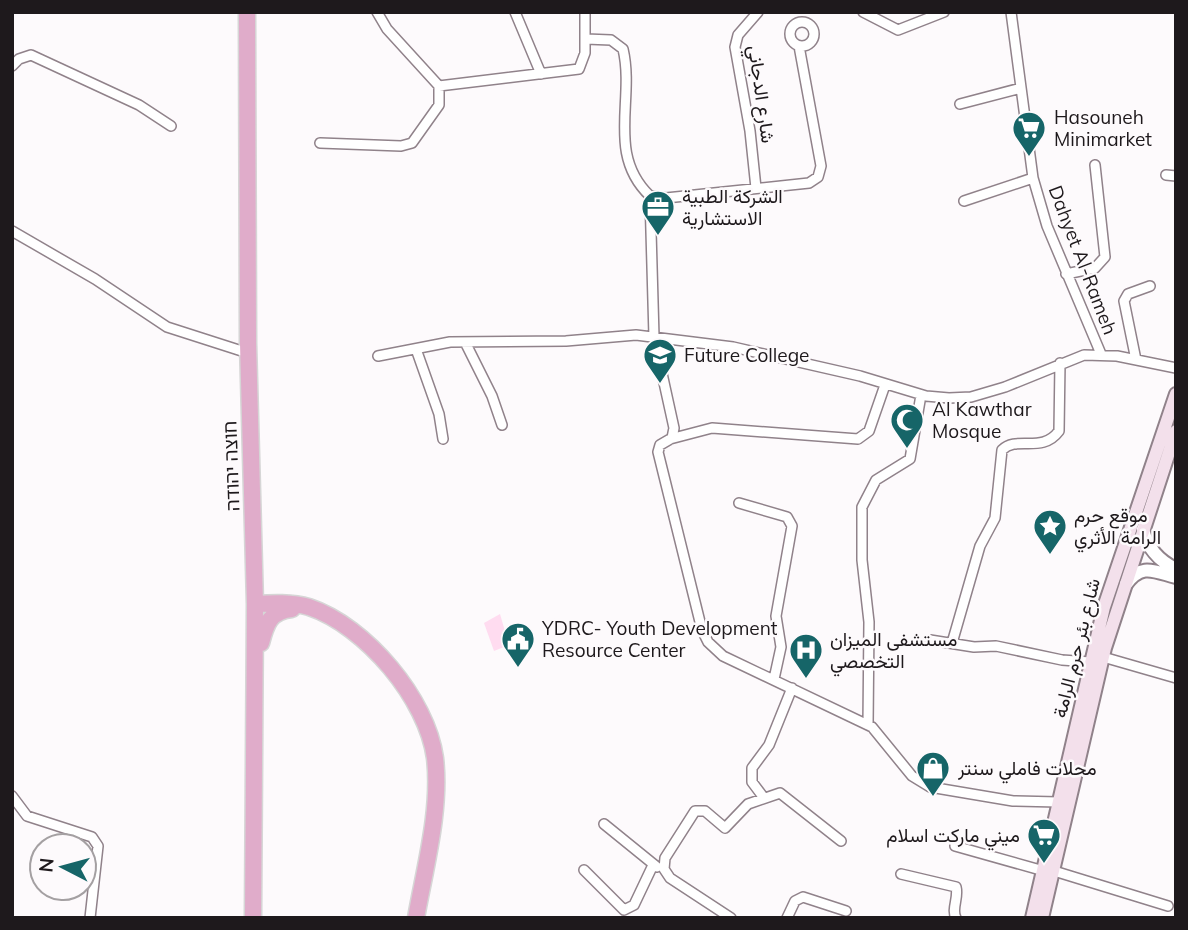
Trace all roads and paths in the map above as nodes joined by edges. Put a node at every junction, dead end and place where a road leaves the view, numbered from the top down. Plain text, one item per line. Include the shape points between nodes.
1 (247, 12) edge
2 (377, 12) edge
3 (514, 12) edge
4 (585, 12) edge
5 (758, 12) edge
6 (807, 12) edge
7 (863, 12) edge
8 (944, 12) edge
9 (1011, 12) edge
10 (803, 23) junction
11 (586, 39) junction
12 (799, 46) junction
13 (12, 66) edge
14 (541, 74) junction
15 (439, 86) junction
16 (1021, 88) junction
17 (960, 104) dead end
18 (171, 126) dead end
19 (320, 142) dead end
20 (1095, 165) dead end
21 (1032, 178) junction
22 (756, 188) junction
23 (650, 196) junction
24 (964, 201) dead end
25 (12, 231) edge
26 (1066, 274) junction
27 (1150, 286) dead end
28 (654, 337) junction
29 (466, 342) junction
30 (416, 349) junction
31 (248, 353) junction
32 (1101, 354) junction
33 (378, 356) dead end
34 (1136, 360) junction
35 (1060, 363) junction
36 (1176, 368) edge
37 (885, 385) junction
38 (1176, 394) edge
39 (921, 395) junction
40 (502, 425) dead end
41 (1176, 431) edge
42 (443, 439) dead end
43 (670, 439) junction
44 (739, 503) dead end
45 (254, 527) junction
46 (1143, 529) junction
47 (1130, 562) junction
48 (1175, 572) edge
49 (255, 604) junction
50 (308, 607) junction
51 (930, 640) dead end
52 (952, 643) junction
53 (1097, 659) junction
54 (256, 678) junction
55 (1176, 678) edge
56 (774, 679) junction
57 (792, 688) junction
58 (868, 725) junction
59 (12, 796) edge
60 (764, 798) junction
61 (1058, 802) junction
62 (604, 824) dead end
63 (841, 841) dead end
64 (955, 846) dead end
65 (653, 865) junction
66 (584, 870) dead end
67 (1049, 871) junction
68 (664, 872) junction
69 (901, 874) dead end
70 (423, 877) junction
71 (1168, 906) dead end
72 (846, 911) dead end
73 (90, 918) edge
74 (253, 918) edge
75 (404, 918) edge
76 (416, 918) edge
77 (428, 918) edge
78 (731, 918) edge
79 (788, 918) edge
80 (956, 918) edge
81 (1032, 918) edge
82 (1042, 918) edge

1 - 31 highway, חוצה יהודה
2 - 15 street
3 - 14 street
4 - 11 street
5 - 22 street, شارع الدجاني via 738,34 735,47
6 - 10 street
7 - 8 street via 898,30
9 - 16 street, Dahyet Al-Rameh
10 - 12 street via 796,24 790,34
10 - 12 street via 813,36 810,43
11 - 14 street via 579,69
11 - 23 street via 611,40 623,49 625,155
12 - 22 street via 821,172 809,183
13 - 18 street via 31,55 139,105
14 - 15 street
15 - 19 street via 439,104 412,143
16 - 17 street
16 - 21 street, Dahyet Al-Rameh
20 - 26 street via 1105,257 1095,268
21 - 24 street
21 - 26 street, Dahyet Al-Rameh
22 - 23 street via 708,196
23 - 28 street
25 - 31 street via 167,327
26 - 32 street, Dahyet Al-Rameh
27 - 34 street via 1130,293 1124,301
28 - 29 street
28 - 37 street via 733,347
28 - 43 street via 674,428
29 - 30 street
29 - 40 street
30 - 33 street
30 - 42 street
31 - 45 highway, חוצה יהודה
32 - 34 street
32 - 35 street
34 - 36 street
35 - 39 street via 971,397
35 - 52 street via 1059,431 1041,444 1003,449 995,518 980,546
37 - 39 street
37 - 43 street via 870,429 858,439 712,428
38 - 47 main road, شارع بئر حرم الرامة
39 - 58 street via 910,459 876,480 862,508 869,622
41 - 46 main road, شارع بئر حرم الرامة
43 - 56 street via 660,445 658,453 705,636 723,656
44 - 56 street via 785,517 792,526 776,616 781,647
45 - 49 highway, חוצה יהודה
45 - 50 highway via 261,588 277,599
46 - 47 main road, شارع بئر حرم الرامة
46 - 48 street via 1156,554
47 - 48 street
47 - 53 main road, شارع بئر حرم الرامة
47 - 53 main road, شارع بئر حرم الرامة
49 - 50 highway
49 - 54 highway, חוצה יהודה
50 - 54 highway via 275,613 266,624
50 - 70 highway via 363,642 401,680 430,734 435,806
51 - 52 street
52 - 53 street via 996,646 1062,660
53 - 55 street
53 - 61 main road, شارع بئر حرم الرامة
53 - 67 main road, شارع بئر حرم الرامة
54 - 74 highway, חוצה יהודה
56 - 57 street
57 - 58 street
57 - 60 street via 769,746 752,768 752,782
58 - 61 street via 912,776 930,787 1013,801
59 - 73 street via 27,816 92,837 98,846
60 - 63 street via 784,794
60 - 68 street via 748,804 724,828 705,811 695,811 665,857
61 - 67 main road, شارع بئر حرم الرامة
62 - 65 street
64 - 67 street
65 - 66 street via 634,905 624,910
65 - 68 street
67 - 71 street
67 - 81 main road, شارع بئر حرم الرامة
67 - 82 main road, شارع بئر حرم الرامة
68 - 78 street
69 - 80 street via 956,887
70 - 75 highway
70 - 76 highway
70 - 77 highway
72 - 79 street via 803,897

